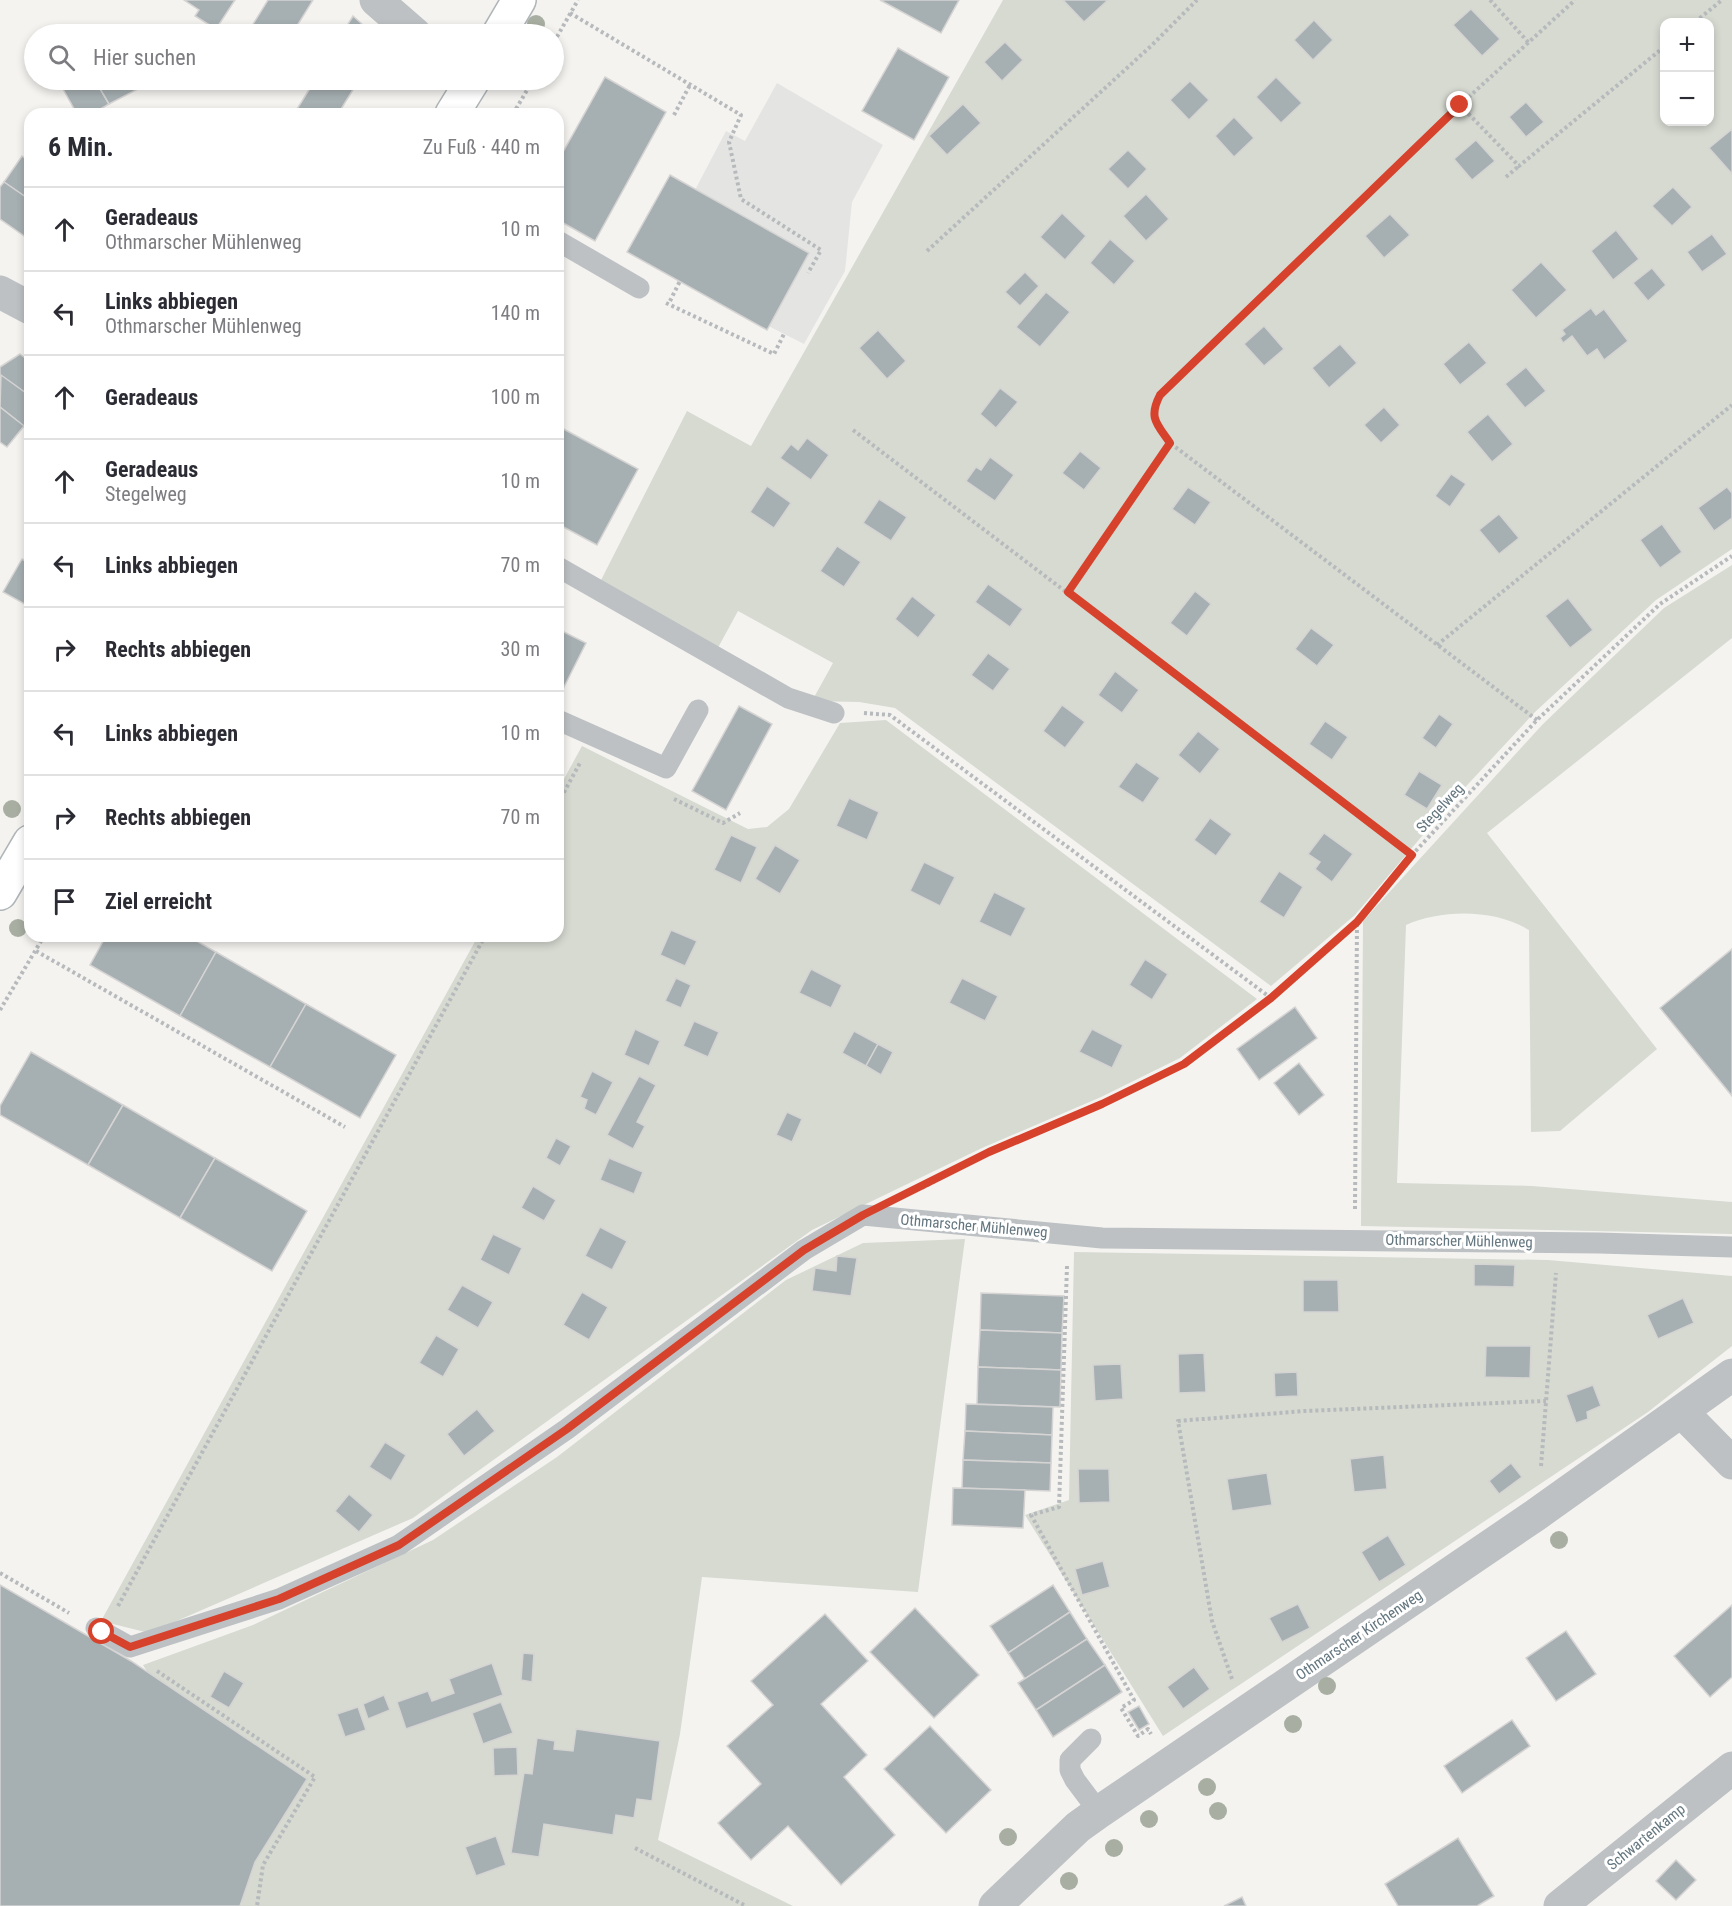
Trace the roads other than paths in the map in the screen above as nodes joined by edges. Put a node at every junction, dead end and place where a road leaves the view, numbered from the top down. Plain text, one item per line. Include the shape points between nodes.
1 (376, 0) edge
2 (519, 0) edge
3 (404, 24) edge
4 (505, 24) edge
5 (464, 90) edge
6 (455, 108) edge
7 (564, 244) edge
8 (639, 288) road end
9 (0, 292) edge
10 (24, 306) edge
11 (564, 570) edge
12 (698, 710) dead end
13 (834, 713) road end
14 (564, 723) edge
15 (24, 852) edge
16 (0, 893) edge
17 (1732, 1247) edge
18 (1732, 1375) edge
19 (1682, 1412) junction
20 (1732, 1463) edge
21 (99, 1630) road end
22 (1091, 1739) dead end
23 (1732, 1768) edge
24 (1099, 1812) junction
25 (995, 1906) edge
26 (1560, 1906) edge

1 - 3 street
2 - 4 street
5 - 6 street
7 - 8 lane
9 - 10 street
11 - 13 lane via 788,698
12 - 14 lane via 666,768
15 - 16 street
17 - 21 lane, Othmarscher Mühlenweg via 1102,1238 863,1215 804,1250 567,1429 399,1545 279,1599 130,1647
18 - 19 street, Othmarscher Kirchenweg
19 - 20 street
19 - 24 street, Othmarscher Kirchenweg
22 - 24 lane via 1070,1760 1070,1770
23 - 26 street, Schwartenkamp
24 - 25 street, Othmarscher Kirchenweg

